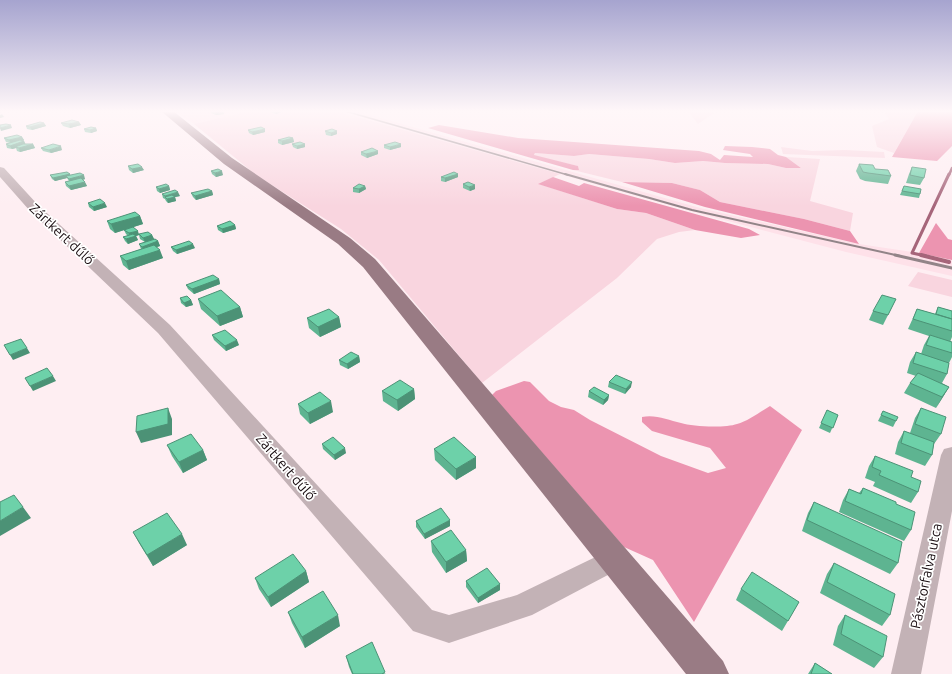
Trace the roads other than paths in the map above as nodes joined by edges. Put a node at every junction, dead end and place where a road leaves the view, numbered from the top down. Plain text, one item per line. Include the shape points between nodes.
1 (205, 142) edge
2 (0, 170) edge
3 (952, 455) edge
4 (947, 509) edge
5 (614, 559) junction
6 (710, 674) edge
7 (906, 674) edge

1 - 5 main road via 344,241 369,262
2 - 5 street, Zártkert dűlő via 34,208 164,329 423,621 448,629 522,606
3 - 4 street, Pásztorfalva utca
4 - 7 street, Pásztorfalva utca
5 - 6 main road

